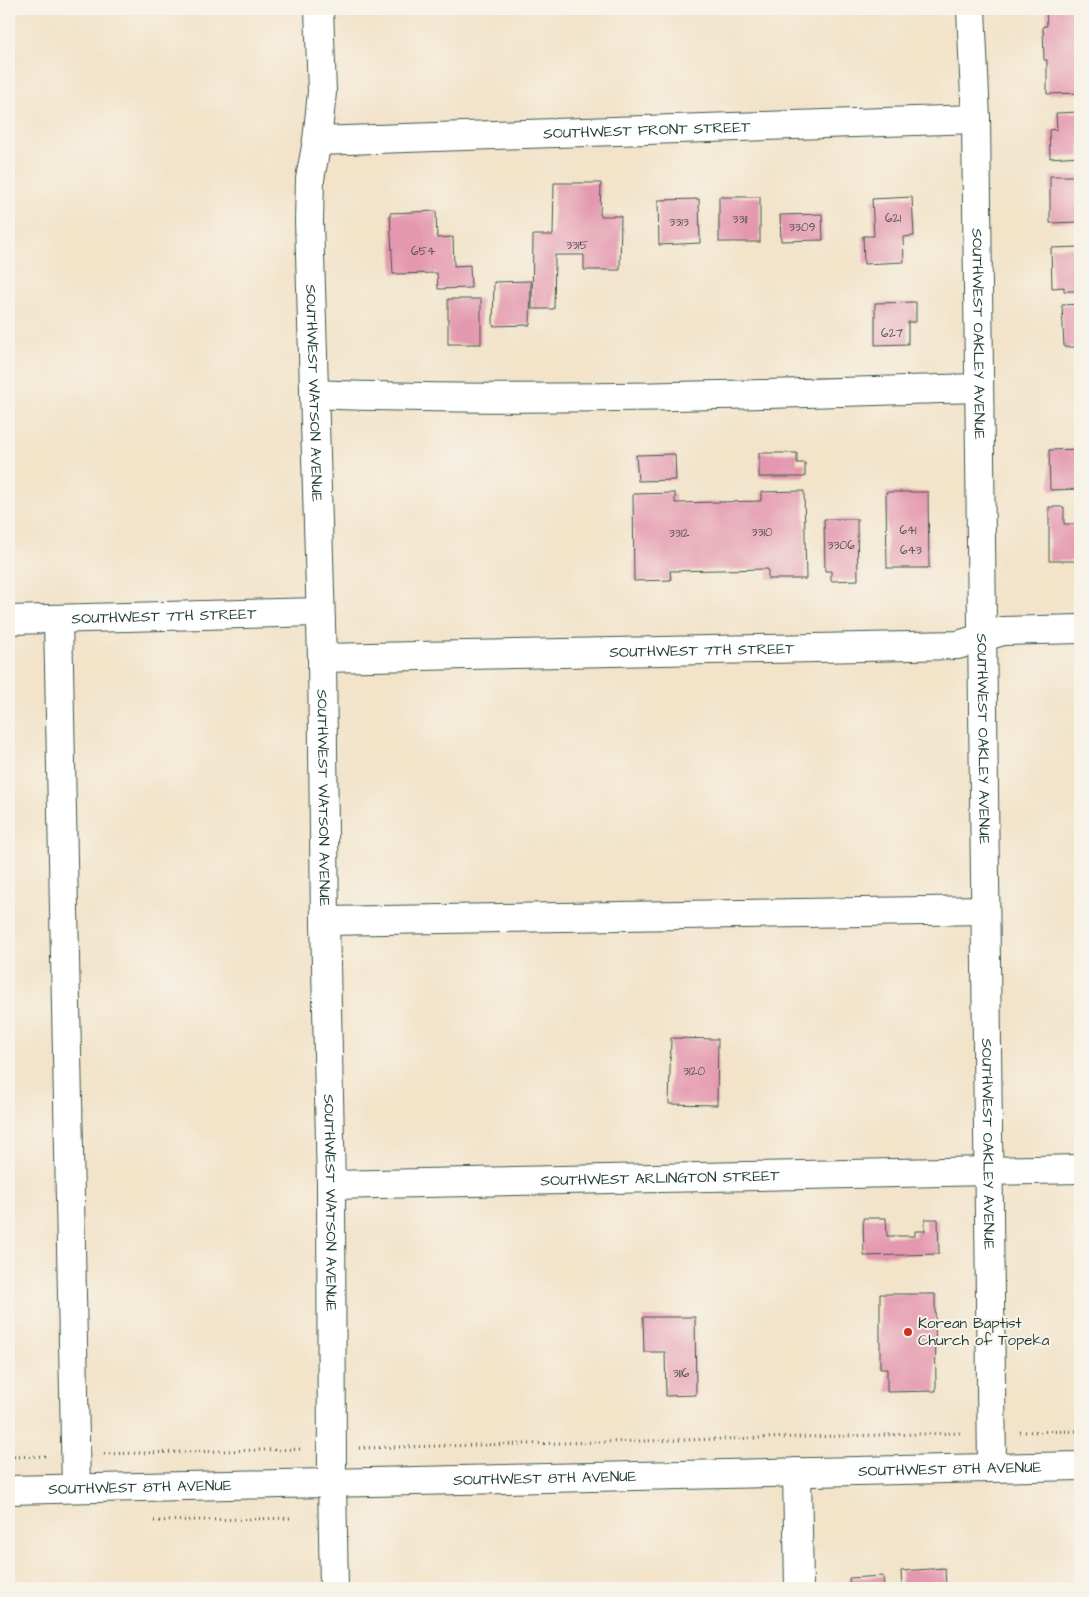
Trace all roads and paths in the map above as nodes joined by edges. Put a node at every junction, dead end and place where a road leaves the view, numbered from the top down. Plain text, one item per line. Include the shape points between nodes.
1 (319, 9) edge
2 (971, 9) edge
3 (976, 119) junction
4 (317, 141) junction
5 (979, 388) junction
6 (314, 394) junction
7 (320, 612) junction
8 (58, 619) junction
9 (9, 620) edge
10 (1080, 630) edge
11 (982, 637) junction
12 (322, 658) junction
13 (985, 910) junction
14 (325, 921) junction
15 (1080, 1169) edge
16 (989, 1171) junction
17 (331, 1185) junction
18 (1080, 1431) edge
19 (1017, 1432) dead end
20 (965, 1433) dead end
21 (332, 1449) junction
22 (76, 1455) junction
23 (9, 1456) edge
24 (1080, 1466) edge
25 (992, 1468) junction
26 (796, 1472) junction
27 (332, 1482) junction
28 (76, 1488) junction
29 (9, 1490) edge
30 (293, 1518) dead end
31 (154, 1521) dead end
32 (334, 1588) edge
33 (799, 1588) edge

1 - 4 street, SOUTHWEST WATSON AVENUE via 322,92
2 - 3 street, SOUTHWEST OAKLEY AVENUE
3 - 4 street, SOUTHWEST FRONT STREET
3 - 5 street, SOUTHWEST OAKLEY AVENUE
4 - 6 street, SOUTHWEST WATSON AVENUE via 310,179 308,221
5 - 6 street via 628,398
5 - 11 street, SOUTHWEST OAKLEY AVENUE
6 - 7 street, SOUTHWEST WATSON AVENUE
7 - 8 street, SOUTHWEST 7TH STREET
7 - 12 street, SOUTHWEST WATSON AVENUE
8 - 9 street, SOUTHWEST 7TH STREET
8 - 22 street
10 - 11 street, SOUTHWEST 7TH STREET via 1003,631
11 - 12 street, SOUTHWEST 7TH STREET via 958,645
11 - 13 street, SOUTHWEST OAKLEY AVENUE
12 - 14 street, SOUTHWEST WATSON AVENUE
13 - 14 street
13 - 16 street, SOUTHWEST OAKLEY AVENUE
14 - 17 street, SOUTHWEST WATSON AVENUE
15 - 16 street, SOUTHWEST ARLINGTON STREET
16 - 17 street, SOUTHWEST ARLINGTON STREET
16 - 25 street, SOUTHWEST OAKLEY AVENUE
17 - 21 street, SOUTHWEST WATSON AVENUE
18 - 19 path
20 - 21 path
21 - 22 path
21 - 27 street, SOUTHWEST WATSON AVENUE
22 - 23 path
22 - 28 street
24 - 25 street, SOUTHWEST 8TH AVENUE
25 - 26 street, SOUTHWEST 8TH AVENUE
26 - 27 street, SOUTHWEST 8TH AVENUE
26 - 33 street
27 - 28 street, SOUTHWEST 8TH AVENUE
27 - 32 street, SOUTHWEST WATSON AVENUE
28 - 29 street, SOUTHWEST 8TH AVENUE
30 - 31 path

